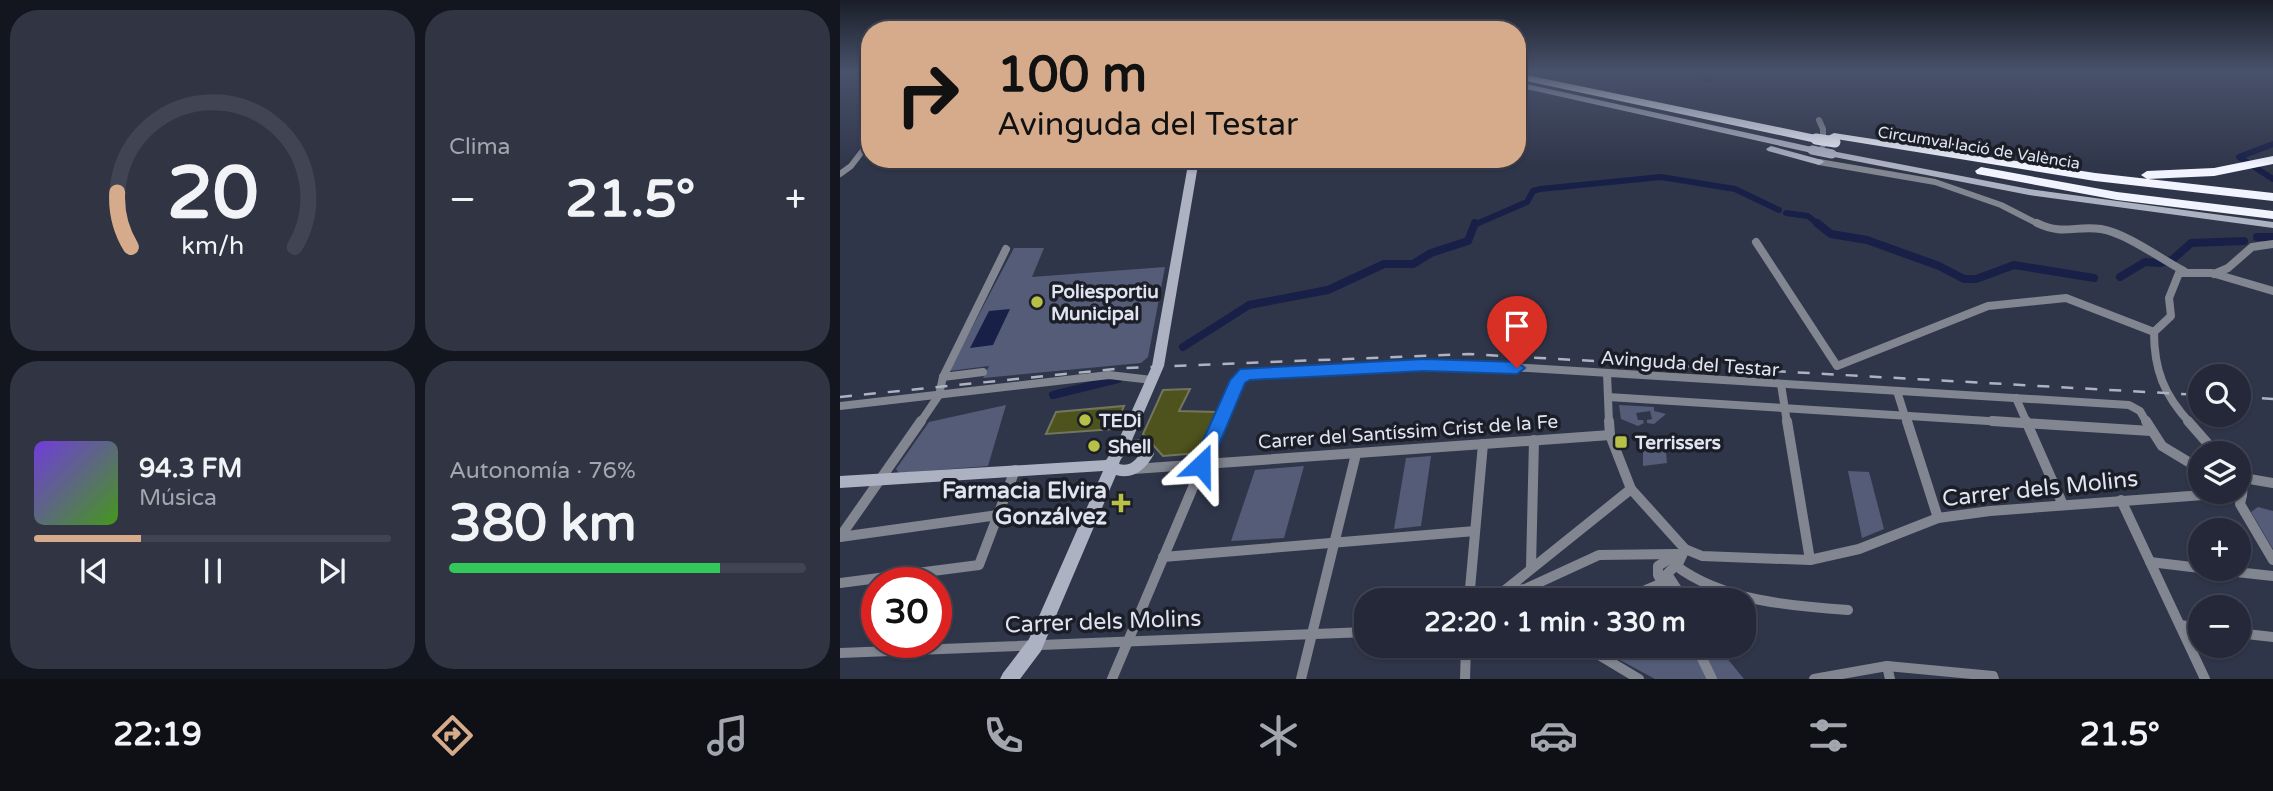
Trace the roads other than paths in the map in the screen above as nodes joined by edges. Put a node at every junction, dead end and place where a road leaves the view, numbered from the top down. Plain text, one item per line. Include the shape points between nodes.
1 (1601, 103) edge
2 (1652, 103) edge
3 (1668, 103) edge
4 (1660, 116) junction
5 (1816, 135) junction
6 (1834, 144) junction
7 (1890, 152) junction
8 (861, 153) edge
9 (2273, 160) edge
10 (1819, 164) junction
11 (1192, 168) edge
12 (2046, 169) junction
13 (840, 174) edge
14 (2273, 197) edge
15 (2273, 203) edge
16 (2273, 215) edge
17 (2273, 225) edge
18 (1756, 242) dead end
19 (2273, 244) edge
20 (1006, 249) dead end
21 (2228, 268) junction
22 (2182, 272) junction
23 (2217, 275) junction
24 (2232, 279) junction
25 (2273, 291) edge
26 (2154, 332) junction
27 (983, 372) dead end
28 (1607, 373) junction
29 (943, 377) junction
30 (1152, 380) junction
31 (1782, 384) junction
32 (1897, 391) junction
33 (939, 395) junction
34 (1608, 397) junction
35 (2016, 398) junction
36 (840, 406) edge
37 (1785, 407) junction
38 (1904, 414) junction
39 (2027, 422) junction
40 (1131, 424) junction
41 (2151, 431) junction
42 (1610, 435) junction
43 (1534, 440) junction
44 (2206, 441) edge
45 (1483, 444) junction
46 (1121, 450) junction
47 (1142, 450) junction
48 (1356, 454) junction
49 (2188, 462) edge
50 (1201, 465) junction
51 (1120, 468) junction
52 (1168, 468) junction
53 (1015, 470) junction
54 (880, 480) junction
55 (840, 482) edge
56 (2251, 483) edge
57 (2273, 483) edge
58 (1631, 489) junction
59 (2188, 494) edge
60 (2121, 500) junction
61 (2240, 504) edge
62 (2063, 505) junction
63 (998, 515) junction
64 (1938, 518) junction
65 (1475, 531) junction
66 (840, 537) edge
67 (1334, 543) junction
68 (1679, 556) junction
69 (1163, 557) junction
70 (1810, 560) junction
71 (2273, 560) edge
72 (2150, 562) junction
73 (1531, 567) junction
74 (2188, 567) edge
75 (2251, 574) edge
76 (2273, 576) edge
77 (840, 583) edge
78 (1662, 583) junction
79 (1470, 588) edge
80 (1507, 588) edge
81 (1527, 588) edge
82 (1650, 588) edge
83 (1665, 588) edge
84 (1676, 588) edge
85 (1848, 610) dead end
86 (2180, 625) junction
87 (2188, 626) edge
88 (1354, 632) edge
89 (1312, 634) junction
90 (2251, 634) edge
91 (2273, 637) edge
92 (1128, 641) junction
93 (1035, 645) junction
94 (840, 653) edge
95 (1466, 658) edge
96 (1604, 658) edge
97 (1702, 658) edge
98 (1887, 666) junction
99 (1994, 677) edge
100 (1009, 679) edge
101 (1112, 679) edge
102 (1301, 679) edge
103 (1465, 679) edge
104 (1639, 679) edge
105 (1712, 679) edge
106 (1814, 679) edge
107 (1889, 679) edge
108 (2205, 679) edge

1 - 4 street
2 - 5 highway, Circumval·lació de València
3 - 5 highway, Circumval·lació de València
4 - 5 street
4 - 10 street
5 - 6 highway, Circumval·lació de València, bridge
5 - 10 street via 1823,143
6 - 7 highway, Circumval·lació de València
6 - 12 highway, Circumval·lació de València
6 - 17 street via 2029,192
7 - 15 highway, Circumval·lació de València
7 - 16 highway via 2118,196
8 - 13 street
9 - 12 highway via 2250,167 2158,175
10 - 22 street via 1934,183 2001,205 2053,231 2099,229 2113,233 2170,261
11 - 30 street
12 - 14 highway, Circumval·lació de València
18 - 26 street via 1837,366 1988,306 2066,298
19 - 21 street via 2252,247
20 - 29 street
21 - 23 street
21 - 24 street
22 - 23 street
22 - 26 street via 2169,298 2171,316
23 - 24 street
24 - 25 street
26 - 44 street via 2154,356 2165,393
27 - 29 street
28 - 31 street, Avinguda del Testar
28 - 34 street
28 - 50 street, Avinguda del Testar via 1424,365 1241,376
29 - 33 street
30 - 33 street via 1109,375
30 - 40 street
31 - 32 street, Avinguda del Testar
31 - 37 street
32 - 35 street, Avinguda del Testar
32 - 38 street
33 - 36 street
33 - 54 street
34 - 37 street
34 - 42 street
35 - 39 street
35 - 41 street, Avinguda del Testar via 2129,405 2136,407
37 - 38 street
37 - 70 street
38 - 39 street
38 - 64 street
39 - 41 street
39 - 62 street
40 - 46 street
40 - 47 street
41 - 49 street via 2168,451
42 - 43 street, Carrer del Santíssim Crist de la Fe
42 - 58 street
43 - 45 street, Carrer del Santíssim Crist de la Fe
43 - 73 street
45 - 48 street, Carrer del Santíssim Crist de la Fe
45 - 65 street
46 - 47 street
46 - 51 street via 1114,456
47 - 51 street via 1143,463
47 - 52 street
48 - 50 street, Carrer del Santíssim Crist de la Fe
48 - 67 street
50 - 52 street, Carrer del Santíssim Crist de la Fe
50 - 69 street
51 - 52 street, Carrer del Santíssim Crist de la Fe
51 - 53 street, Carrer del Santíssim Crist de la Fe
51 - 93 street via 1103,489
53 - 54 street, Carrer del Santíssim Crist de la Fe
53 - 63 street
54 - 55 street, Carrer del Santíssim Crist de la Fe
54 - 66 street
56 - 57 street, Carrer dels Molins
58 - 68 street
58 - 73 street
59 - 60 street, Carrer dels Molins
60 - 62 street, Carrer dels Molins
60 - 72 street
61 - 71 street
62 - 64 street, Carrer dels Molins
63 - 66 street
63 - 77 street via 979,565
64 - 70 street, Carrer dels Molins via 1859,549
65 - 67 street
65 - 79 street
67 - 69 street
67 - 89 street
68 - 70 street, Carrer dels Molins
68 - 78 street via 1658,566
68 - 81 street, Carrer dels Molins via 1599,555
68 - 84 street via 1667,574
68 - 85 street via 1682,573 1698,580 1781,605
69 - 92 street
72 - 74 street
72 - 86 street
73 - 80 street
75 - 76 street
78 - 82 street
78 - 83 street
86 - 87 street
86 - 108 street
88 - 89 street, Carrer dels Molins
89 - 92 street, Carrer dels Molins
89 - 102 street
90 - 91 street
92 - 93 street, Carrer dels Molins
92 - 101 street
93 - 94 street, Carrer dels Molins
93 - 100 street
95 - 103 street
96 - 104 street
97 - 105 street
98 - 99 street
98 - 106 street
98 - 107 street

